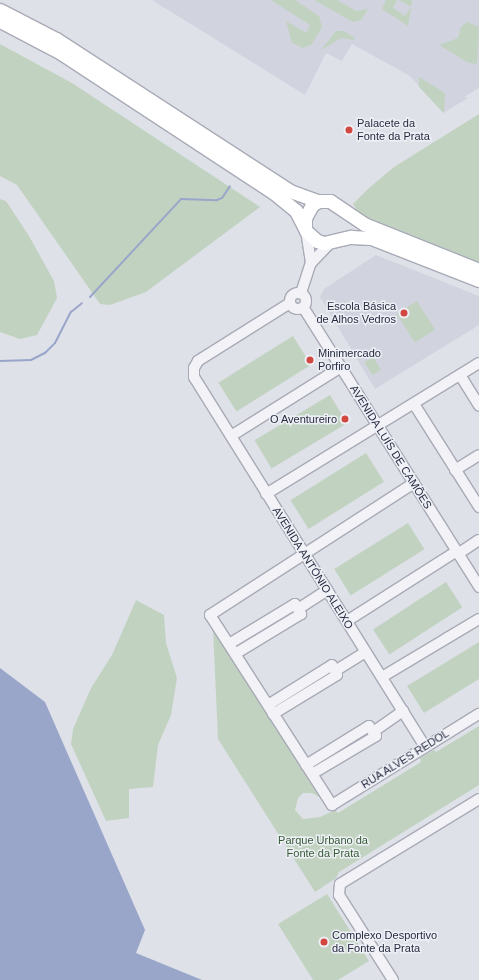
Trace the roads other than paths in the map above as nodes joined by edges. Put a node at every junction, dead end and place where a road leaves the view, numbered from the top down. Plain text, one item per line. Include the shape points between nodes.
1 (0, 10) edge
2 (0, 21) edge
3 (318, 201) junction
4 (344, 211) junction
5 (306, 228) junction
6 (334, 241) junction
7 (311, 263) junction
8 (479, 270) edge
9 (479, 280) edge
10 (301, 293) junction
11 (290, 303) junction
12 (303, 307) junction
13 (479, 363) edge
14 (341, 367) junction
15 (460, 375) junction
16 (414, 404) junction
17 (479, 406) edge
18 (378, 425) junction
19 (231, 436) junction
20 (479, 455) edge
21 (456, 470) junction
22 (414, 483) junction
23 (266, 494) junction
24 (479, 507) edge
25 (479, 540) edge
26 (457, 553) junction
27 (305, 554) junction
28 (479, 587) edge
29 (327, 590) junction
30 (298, 609) junction
31 (479, 619) edge
32 (347, 621) junction
33 (229, 644) junction
34 (366, 652) junction
35 (235, 654) junction
36 (382, 677) junction
37 (270, 710) junction
38 (403, 711) junction
39 (479, 714) edge
40 (373, 732) junction
41 (425, 747) junction
42 (306, 765) junction
43 (312, 774) junction
44 (479, 799) edge
45 (393, 980) edge

1 - 3 main road via 56,39 290,191
2 - 5 main road via 61,53 274,193 296,211
3 - 4 main road via 337,203
3 - 5 main road via 307,211
4 - 6 main road via 347,224 345,230
4 - 8 main road via 364,224
5 - 6 main road via 317,241
5 - 7 street
6 - 7 street
6 - 9 main road via 351,237 371,238
7 - 10 street
10 - 11 street via 293,294
10 - 12 street via 307,301
11 - 12 street via 296,309
11 - 19 street, AVENIDA ANTÓNIO ALEIXO via 198,361 194,373 201,390
12 - 14 street, AVENIDA LUÍS DE CAMÕES
13 - 15 street
14 - 18 street, AVENIDA LUÍS DE CAMÕES
14 - 19 street
15 - 16 street
15 - 17 street
16 - 18 street
16 - 21 street
18 - 22 street, AVENIDA LUÍS DE CAMÕES
18 - 23 street
19 - 23 street, AVENIDA ANTÓNIO ALEIXO
20 - 21 street
21 - 24 street
22 - 26 street, AVENIDA LUÍS DE CAMÕES
22 - 27 street
23 - 27 street, AVENIDA ANTÓNIO ALEIXO
25 - 26 street
26 - 28 street, AVENIDA LUÍS DE CAMÕES
26 - 32 street
27 - 29 street, AVENIDA ANTÓNIO ALEIXO
27 - 33 street via 210,615
29 - 30 street
29 - 32 street, AVENIDA ANTÓNIO ALEIXO
30 - 33 street via 296,604
30 - 35 street via 301,614
31 - 36 street
32 - 34 street, AVENIDA ANTÓNIO ALEIXO
33 - 35 street
34 - 36 street, AVENIDA ANTÓNIO ALEIXO
34 - 37 street via 335,670 332,665
35 - 37 street
36 - 38 street, AVENIDA ANTÓNIO ALEIXO
37 - 42 street
38 - 40 street
38 - 41 street, AVENIDA ANTÓNIO ALEIXO
39 - 41 street, RUA ALVES REDOL
40 - 42 street via 369,726
40 - 43 street via 376,736
41 - 43 street, RUA ALVES REDOL via 332,805
42 - 43 street
44 - 45 street via 340,884 339,895

